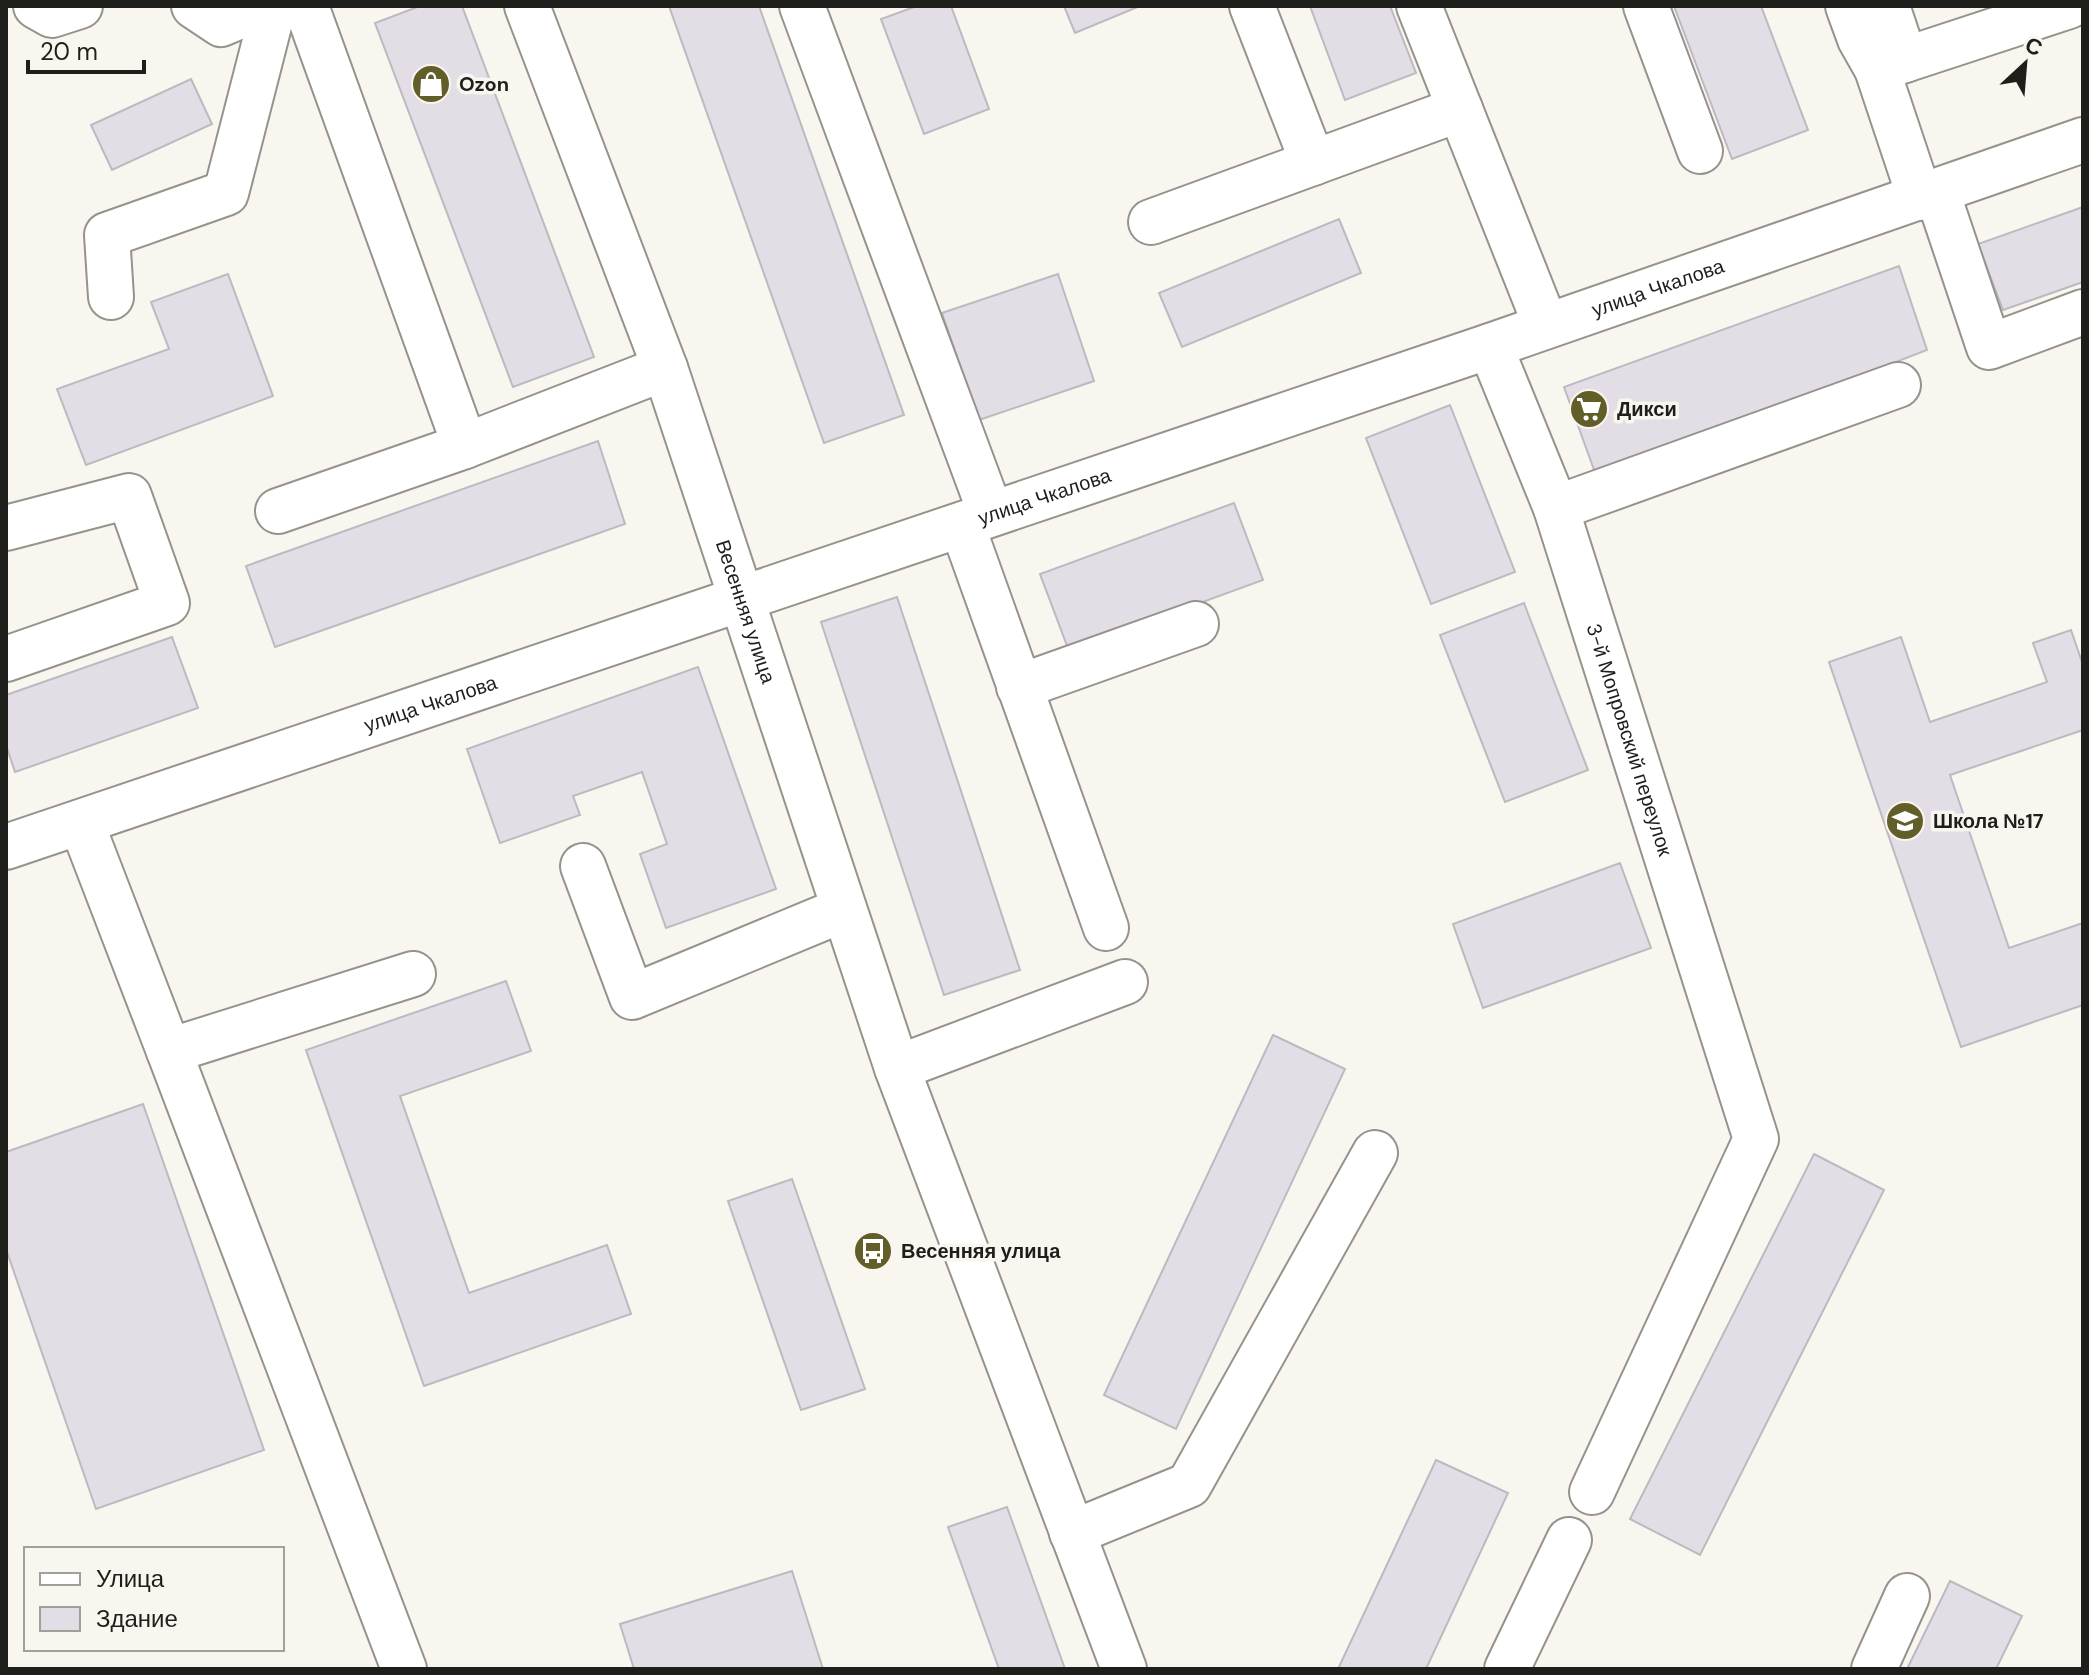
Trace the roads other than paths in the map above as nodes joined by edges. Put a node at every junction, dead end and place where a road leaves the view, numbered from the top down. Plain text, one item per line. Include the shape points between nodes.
1 (36, 6) edge
2 (80, 6) edge
3 (194, 6) edge
4 (264, 6) edge
5 (274, 6) edge
6 (306, 6) edge
7 (527, 6) edge
8 (802, 6) edge
9 (1252, 6) edge
10 (1646, 6) edge
11 (1848, 6) edge
12 (1887, 6) edge
13 (2069, 6) edge
14 (1434, 10) edge
15 (1891, 65) junction
16 (1460, 109) junction
17 (2083, 140) edge
18 (1700, 151) dead end
19 (1313, 163) junction
20 (1928, 195) junction
21 (1151, 222) dead end
22 (111, 297) dead end
23 (2083, 312) edge
24 (1546, 326) junction
25 (1490, 346) junction
26 (665, 368) junction
27 (1898, 385) dead end
28 (465, 446) junction
29 (1556, 508) junction
30 (278, 511) dead end
31 (976, 520) junction
32 (6, 528) edge
33 (740, 600) junction
34 (1196, 624) dead end
35 (6, 659) edge
36 (1019, 687) junction
37 (81, 822) junction
38 (6, 847) edge
39 (583, 866) dead end
40 (842, 910) junction
41 (1106, 928) dead end
42 (413, 974) dead end
43 (1125, 982) dead end
44 (169, 1051) junction
45 (897, 1068) junction
46 (1375, 1153) dead end
47 (1592, 1492) dead end
48 (1072, 1533) junction
49 (1569, 1540) dead end
50 (1907, 1596) dead end
51 (404, 1669) edge
52 (1124, 1669) edge
53 (1507, 1669) edge
54 (1874, 1669) edge

1 - 2 street via 52,15
3 - 4 street via 221,24
5 - 22 street via 226,193 107,235
6 - 28 street
7 - 26 street, Весенняя улица
8 - 31 street
9 - 19 street
10 - 18 street
11 - 15 street via 1860,39
12 - 15 street
13 - 15 street
14 - 16 street
15 - 20 street
16 - 19 street
16 - 24 street
17 - 20 street, улица Чкалова
19 - 21 street
20 - 23 street via 1989,347
20 - 24 street, улица Чкалова
24 - 25 street, улица Чкалова
25 - 29 street, 3-й Мопровский переулок
25 - 31 street, улица Чкалова
26 - 28 street
26 - 33 street, Весенняя улица
27 - 29 street
28 - 30 street
29 - 47 street, 3-й Мопровский переулок via 1756,1139
31 - 33 street, улица Чкалова
31 - 36 street
32 - 35 street via 129,496 167,603
33 - 37 street, улица Чкалова
33 - 40 street, Весенняя улица
34 - 36 street
36 - 41 street
37 - 38 street, улица Чкалова
37 - 44 street
39 - 40 street via 632,997
40 - 45 street, Весенняя улица
42 - 44 street
43 - 45 street
44 - 51 street
45 - 48 street, Весенняя улица
46 - 48 street via 1189,1485
48 - 52 street, Весенняя улица
49 - 53 street
50 - 54 street

